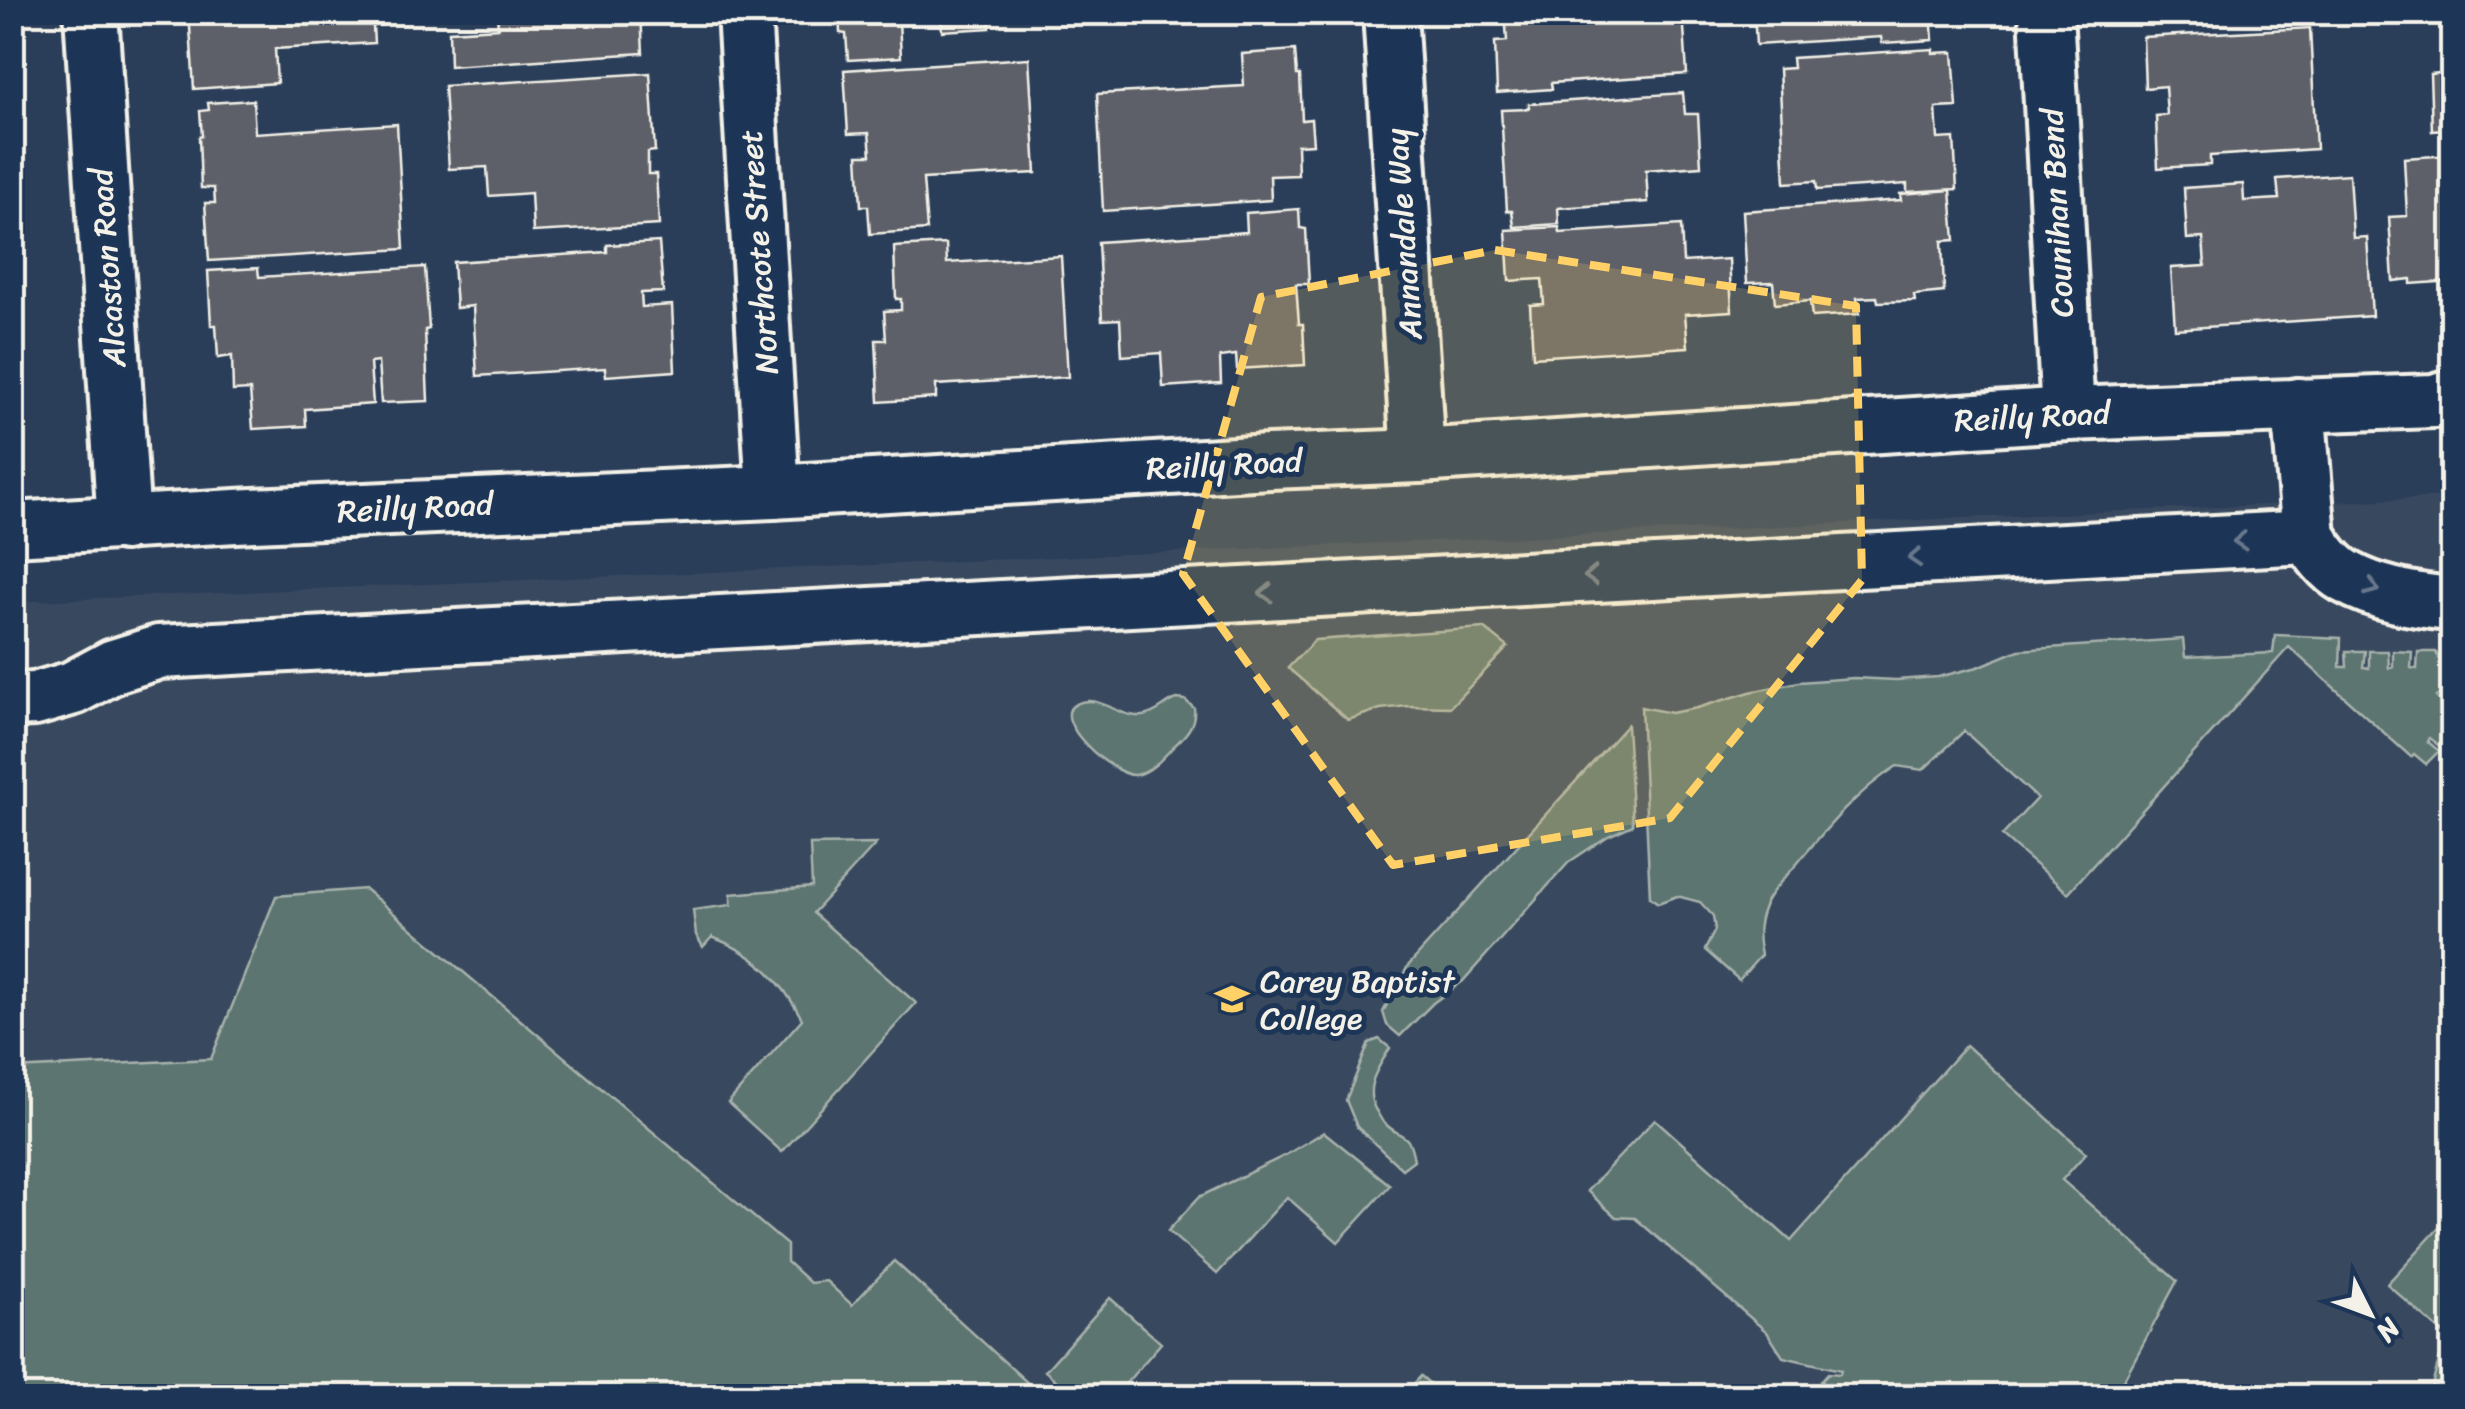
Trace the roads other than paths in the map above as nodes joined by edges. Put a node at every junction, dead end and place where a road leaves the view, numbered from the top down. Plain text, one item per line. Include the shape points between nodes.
1 (90, 12) edge
2 (744, 12) edge
3 (1390, 12) edge
4 (2046, 12) edge
5 (2446, 400) edge
6 (2298, 405) junction
7 (2068, 414) junction
8 (1418, 456) junction
9 (773, 492) junction
10 (124, 524) junction
11 (12, 529) edge
12 (2309, 537) junction
13 (2452, 604) edge
14 (12, 700) edge

1 - 10 street, Alcaston Road
2 - 9 street, Northcote Street
3 - 8 street, Annandale Way
4 - 7 street, Counihan Bend
5 - 6 street, Reilly Road
6 - 7 street, Reilly Road
6 - 12 street
7 - 8 street, Reilly Road
8 - 9 street, Reilly Road
9 - 10 street, Reilly Road
10 - 11 street, Reilly Road
12 -> 13 street via 2345,577 2387,594
12 -> 14 street via 160,652 72,688

